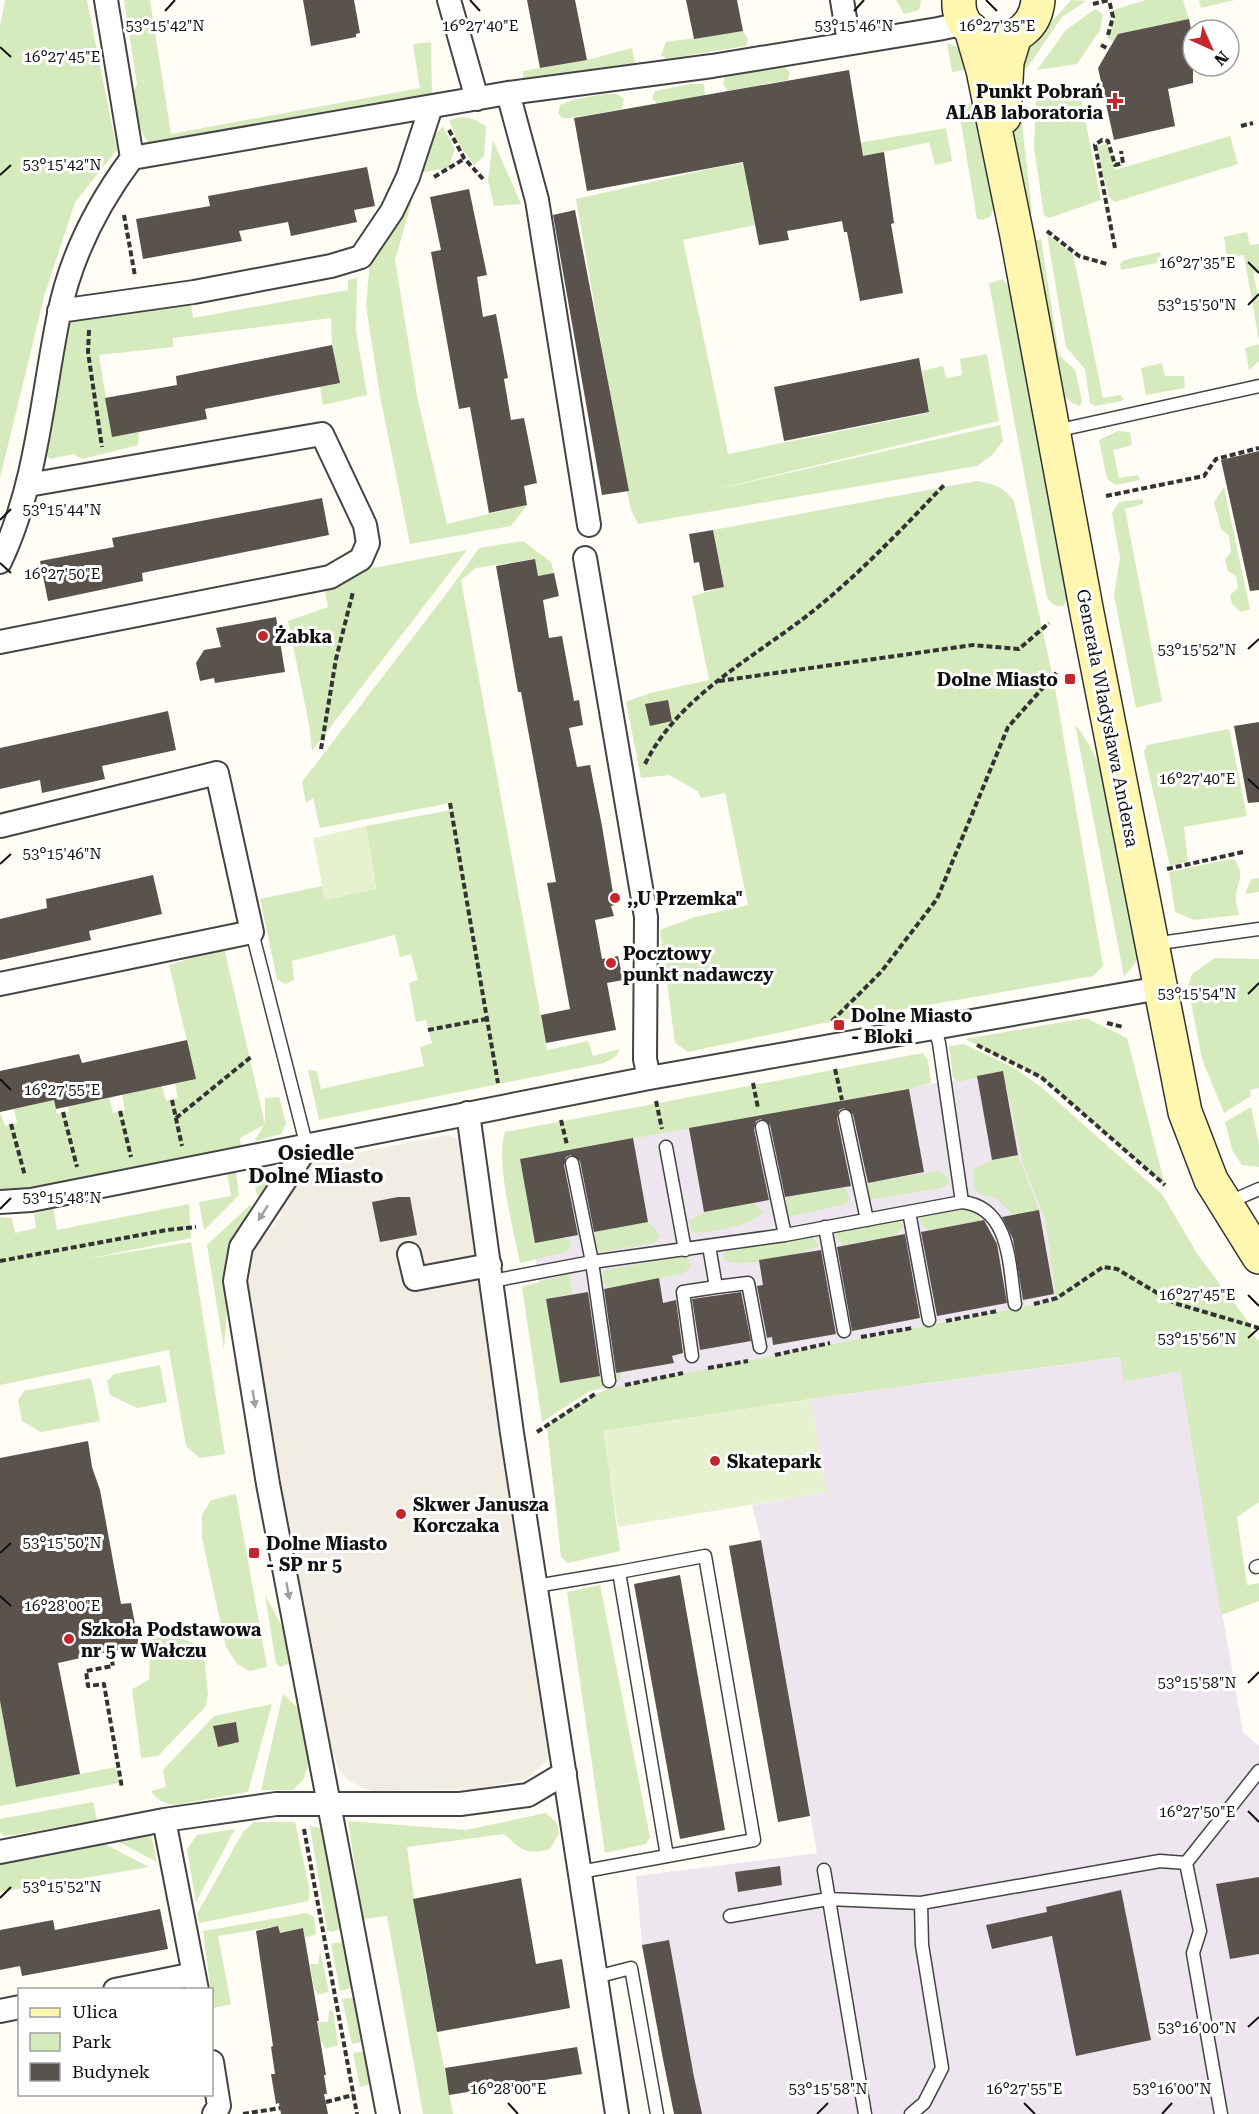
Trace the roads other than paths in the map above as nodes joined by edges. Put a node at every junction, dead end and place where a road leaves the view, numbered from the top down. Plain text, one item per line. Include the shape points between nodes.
1 (106, 0) edge
2 (449, 0) edge
3 (842, 0) edge
4 (1034, 15) edge
5 (964, 16) edge
6 (849, 42) junction
7 (508, 93) junction
8 (477, 99) junction
9 (438, 115) junction
10 (132, 158) junction
11 (1003, 163) junction
12 (59, 311) junction
13 (1259, 386) edge
14 (1054, 431) junction
15 (28, 485) junction
16 (589, 525) dead end
17 (585, 558) dead end
18 (0, 562) edge
19 (0, 642) edge
20 (0, 826) edge
21 (1259, 929) edge
22 (252, 932) junction
23 (1152, 944) junction
24 (0, 984) edge
25 (1160, 988) junction
26 (934, 1026) junction
27 (651, 1086) junction
28 (468, 1113) junction
29 (845, 1116) road end
30 (762, 1127) road end
31 (307, 1147) junction
32 (666, 1147) road end
33 (572, 1163) road end
34 (1259, 1189) edge
35 (0, 1202) edge
36 (962, 1202) junction
37 (1225, 1204) junction
38 (909, 1212) junction
39 (867, 1220) junction
40 (825, 1227) junction
41 (784, 1235) junction
42 (709, 1246) junction
43 (685, 1250) junction
44 (1257, 1252) edge
45 (409, 1254) dead end
46 (592, 1262) junction
47 (491, 1273) junction
48 (716, 1287) junction
49 (1015, 1306) road end
50 (930, 1323) road end
51 (844, 1331) dead end
52 (760, 1347) dead end
53 (692, 1356) dead end
54 (615, 1383) road end
55 (619, 1572) junction
56 (536, 1586) junction
57 (1259, 1771) edge
58 (565, 1773) junction
59 (329, 1804) junction
60 (164, 1821) junction
61 (0, 1852) edge
62 (667, 1856) junction
63 (1186, 1863) junction
64 (824, 1870) dead end
65 (580, 1872) junction
66 (828, 1899) junction
67 (921, 1902) junction
68 (730, 1916) dead end
69 (596, 1977) junction
70 (195, 1982) edge
71 (126, 1988) edge
72 (18, 2007) edge
73 (0, 2011) edge
74 (213, 2068) edge
75 (214, 2114) edge
76 (388, 2114) edge
77 (617, 2114) edge
78 (657, 2114) edge
79 (865, 2114) edge
80 (911, 2114) edge
81 (1221, 2114) edge

1 - 10 street
2 - 8 street
3 - 6 street
4 - 5 main road via 996,40 983,37
4 - 11 main road, Generała Władysława Andersa via 1007,62
5 - 6 street via 952,26
5 - 11 main road, Generała Władysława Andersa via 983,69
6 - 7 street via 712,66
7 - 8 street
7 - 16 street via 537,200
8 - 9 street
9 - 10 street
9 - 12 street via 392,211 361,256 308,270
10 - 12 street via 103,197 80,246
11 - 14 main road, Generała Władysława Andersa
12 - 15 street
13 - 14 lane
14 - 23 main road, Generała Władysława Andersa
15 - 18 street via 16,528
15 - 19 street via 322,434 365,525 368,543 361,559 330,577
17 - 27 street via 646,917 645,1059
20 - 22 street via 217,774
21 - 23 lane
22 - 24 street
22 - 31 lane
23 - 25 main road, Generała Władysława Andersa
25 - 26 street
25 - 37 main road, Generała Władysława Andersa via 1185,1112 1211,1180
26 - 27 street
26 - 36 lane
27 - 28 street
28 - 31 street
28 - 47 street
29 - 39 lane
30 - 41 lane
31 - 35 street via 31,1200
31 -> 59 street via 242,1247 235,1281 268,1484
32 - 43 lane
33 - 46 lane
34 - 37 lane
36 - 38 lane
36 - 49 lane via 975,1203 987,1210 1002,1229
37 - 44 main road, Generała Władysława Andersa
38 - 39 lane
38 - 50 lane
39 - 40 lane
40 - 41 lane
40 - 51 lane
41 - 42 lane
42 - 43 lane
42 - 48 lane
43 - 46 lane
45 - 47 street via 415,1279
46 - 47 lane
46 - 54 lane
47 - 56 street
48 - 52 lane via 748,1282
48 - 53 lane via 683,1292
55 - 56 lane
55 - 62 lane
55 - 62 lane via 705,1556 754,1840
56 - 58 street
57 - 63 lane
58 - 59 street via 528,1795 460,1804
58 - 65 street
59 - 60 street via 264,1806
59 - 76 street
60 - 61 street
60 - 70 street
62 - 65 lane
63 - 67 lane via 1160,1861
63 - 81 lane via 1200,1931 1193,1953
64 - 66 lane
65 - 69 street
66 - 67 lane
66 - 68 lane
66 - 79 lane
67 - 80 lane via 922,1945 942,2068 924,2103
69 - 77 street
69 - 78 lane via 631,1968
70 - 71 street
72 - 73 street
74 - 75 street via 219,2106

